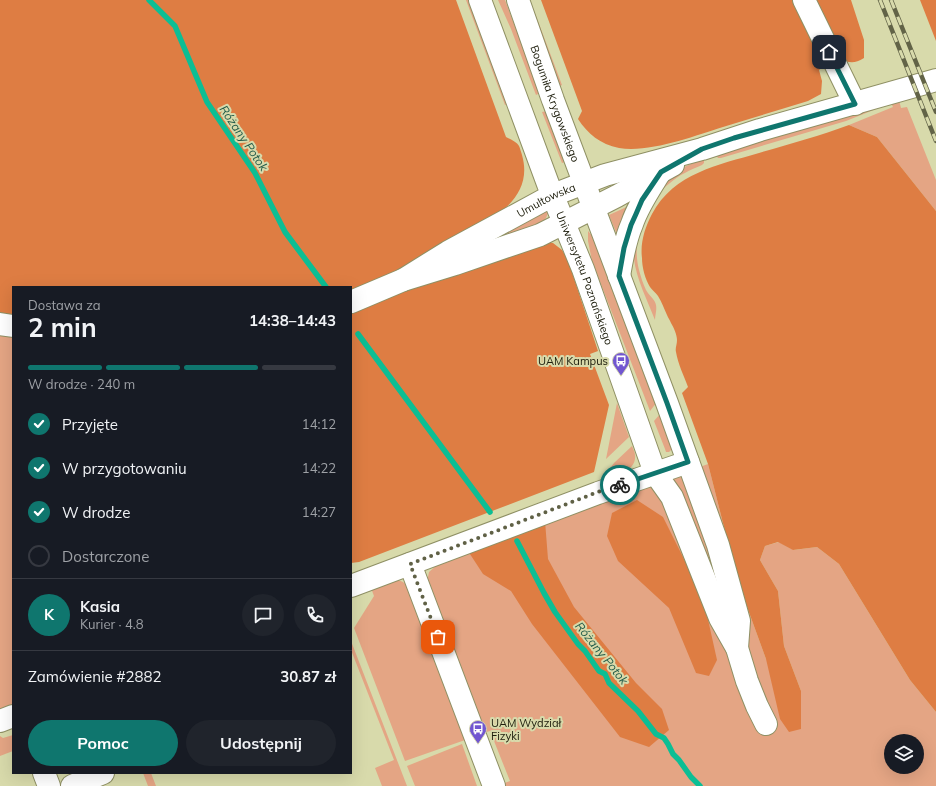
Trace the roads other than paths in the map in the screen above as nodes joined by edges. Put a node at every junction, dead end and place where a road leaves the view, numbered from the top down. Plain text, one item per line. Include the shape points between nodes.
1 (480, 0) edge
2 (518, 0) edge
3 (804, 0) edge
4 (936, 80) edge
5 (855, 104) junction
6 (702, 149) junction
7 (661, 172) junction
8 (584, 183) junction
9 (553, 195) junction
10 (593, 208) junction
11 (564, 222) junction
12 (619, 276) junction
13 (403, 280) junction
14 (352, 302) edge
15 (0, 324) edge
16 (12, 326) edge
17 (688, 462) junction
18 (655, 473) junction
19 (410, 564) junction
20 (352, 586) edge
21 (737, 648) junction
22 (12, 716) edge
23 (0, 721) edge
24 (766, 724) dead end
25 (44, 774) edge
26 (102, 774) edge
27 (49, 786) edge
28 (72, 786) edge
29 (494, 786) edge

1 - 9 street
2 - 8 street, Bogumiła Krygowskiego
3 - 5 street
4 - 5 street, Umultowska
5 - 6 street, Umultowska
6 - 7 street, Umultowska
6 - 8 street, Umultowska
7 - 10 street, Umultowska
7 - 12 street via 642,200 631,225
8 - 9 street, Umultowska
8 - 10 street, Bogumiła Krygowskiego
9 - 11 street, Uniwersytetu Poznańskiego
9 - 13 street, Umultowska via 448,252
10 - 11 street, Umultowska
10 - 12 street, Uniwersytetu Poznańskiego
11 - 13 street, Umultowska via 540,235
11 - 18 street, Uniwersytetu Poznańskiego
12 - 17 street, Uniwersytetu Poznańskiego
13 - 14 street, Umultowska
15 - 16 street
17 - 18 street
17 - 21 street, Uniwersytetu Poznańskiego via 718,544 739,621
18 - 19 street via 598,492
18 - 21 street, Uniwersytetu Poznańskiego via 672,497 720,618
19 - 20 street
19 - 29 street
21 - 24 street, Uniwersytetu Poznańskiego via 747,681
22 - 23 street
25 - 27 street
26 - 28 street

